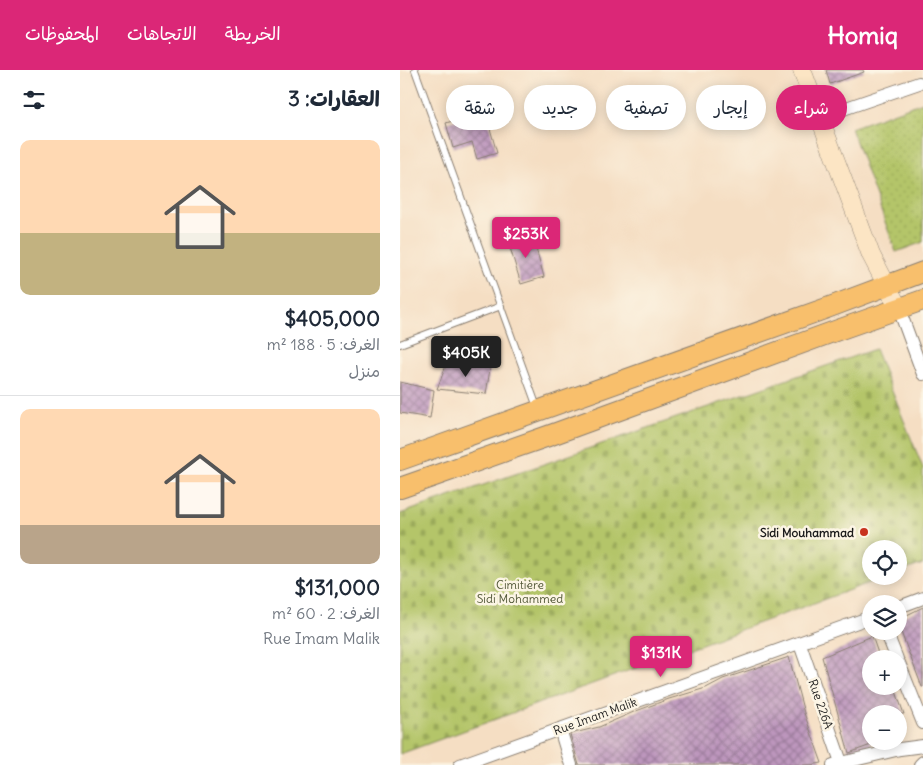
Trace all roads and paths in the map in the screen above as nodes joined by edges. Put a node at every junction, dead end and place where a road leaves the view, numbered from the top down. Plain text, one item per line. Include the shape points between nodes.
1 (415, 70) edge
2 (802, 70) edge
3 (919, 83) dead end
4 (808, 85) edge
5 (847, 108) edge
6 (825, 130) edge
7 (923, 272) edge
8 (888, 285) junction
9 (923, 300) edge
10 (501, 306) junction
11 (900, 309) junction
12 (400, 344) edge
13 (923, 374) edge
14 (539, 411) junction
15 (400, 460) edge
16 (400, 488) edge
17 (923, 598) edge
18 (907, 604) edge
19 (862, 620) edge
20 (800, 644) junction
21 (907, 683) edge
22 (923, 723) edge
23 (560, 729) junction
24 (923, 746) edge
25 (923, 762) edge
26 (838, 764) edge
27 (460, 765) edge
28 (572, 765) edge
29 (920, 765) edge

1 - 10 lane
2 - 4 main road
3 - 5 street
6 - 8 main road via 871,255
7 - 8 main road
8 - 11 main road
8 - 14 main road
9 - 11 main road
10 - 12 lane
10 - 14 lane
11 - 13 street
11 - 16 main road
14 - 15 main road
17 - 18 street
19 - 20 street, Rue Imam Malik
20 - 23 street, Rue Imam Malik
20 - 26 street, Rue 226A
21 - 22 street
23 - 27 street, Rue Imam Malik
23 - 28 street
24 - 26 street
25 - 29 street

